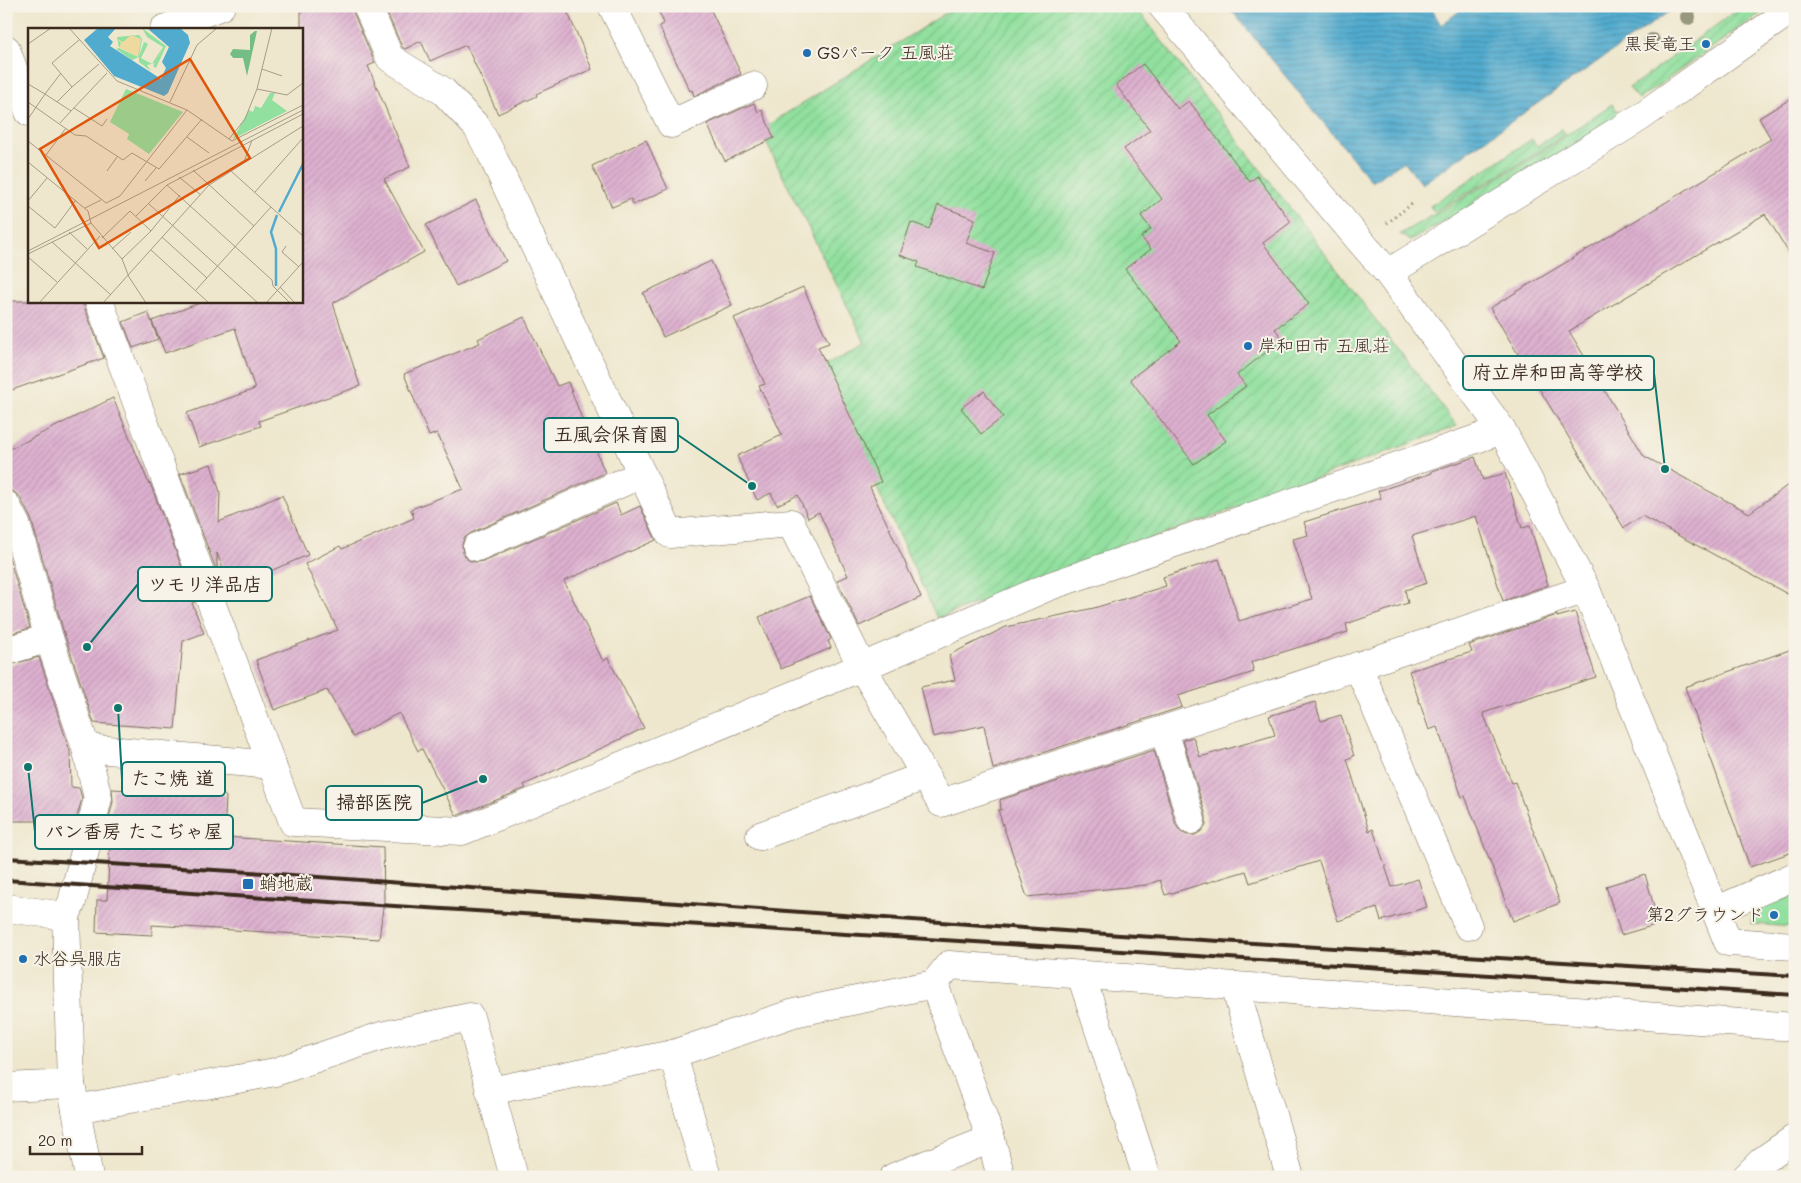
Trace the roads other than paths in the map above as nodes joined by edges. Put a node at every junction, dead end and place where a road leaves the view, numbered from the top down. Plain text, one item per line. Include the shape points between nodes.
1 (221, 6) edge
2 (367, 6) edge
3 (612, 6) edge
4 (1162, 6) edge
5 (1795, 7) edge
6 (166, 28) edge
7 (6, 49) edge
8 (24, 82) edge
9 (753, 86) dead end
10 (28, 106) edge
11 (1388, 272) junction
12 (99, 302) edge
13 (1502, 430) junction
14 (642, 474) junction
15 (6, 504) edge
16 (477, 547) dead end
17 (1586, 589) junction
18 (49, 638) junction
19 (6, 651) edge
20 (1358, 666) junction
21 (862, 667) junction
22 (1164, 730) junction
23 (86, 748) junction
24 (272, 765) junction
25 (925, 776) junction
26 (1191, 820) dead end
27 (760, 836) dead end
28 (1795, 876) edge
29 (6, 908) edge
30 (1715, 911) junction
31 (66, 916) junction
32 (1468, 926) dead end
33 (1795, 946) edge
34 (1081, 975) junction
35 (934, 984) junction
36 (1235, 986) junction
37 (1795, 1027) edge
38 (673, 1054) junction
39 (6, 1087) edge
40 (490, 1091) junction
41 (73, 1097) junction
42 (1795, 1138) edge
43 (991, 1139) junction
44 (89, 1177) edge
45 (514, 1177) edge
46 (707, 1177) edge
47 (894, 1177) edge
48 (1000, 1177) edge
49 (1147, 1177) edge
50 (1290, 1177) edge
51 (1746, 1177) edge

1 - 6 street
2 - 14 street via 390,58 443,91 476,127 492,153
3 - 9 street via 671,124
4 - 11 street
5 - 11 street via 1639,118
7 - 8 street
8 - 10 street
11 - 13 street
12 - 24 street
13 - 17 street
13 - 21 street via 1050,586
14 - 16 street
14 - 21 street via 670,534 791,523
15 - 18 street via 16,524
17 - 20 street
17 - 30 street
18 - 19 street
18 - 23 street
20 - 22 street
20 - 32 street
21 - 24 street via 462,831 293,822
21 - 25 street
22 - 25 street via 941,803
22 - 26 street
23 - 24 street
23 - 31 street via 98,798
25 - 27 street
28 - 30 street
29 - 31 street
30 - 33 street via 1728,942
31 - 41 street
34 - 35 street via 949,965
34 - 36 street
34 - 49 street
35 - 38 street via 794,1013
35 - 43 street
36 - 37 street
36 - 50 street
38 - 40 street
38 - 46 street
39 - 41 street
40 - 41 street via 470,1018 381,1036 275,1072
40 - 45 street
41 - 44 street
42 - 51 street via 1762,1161
43 - 47 street
43 - 48 street

